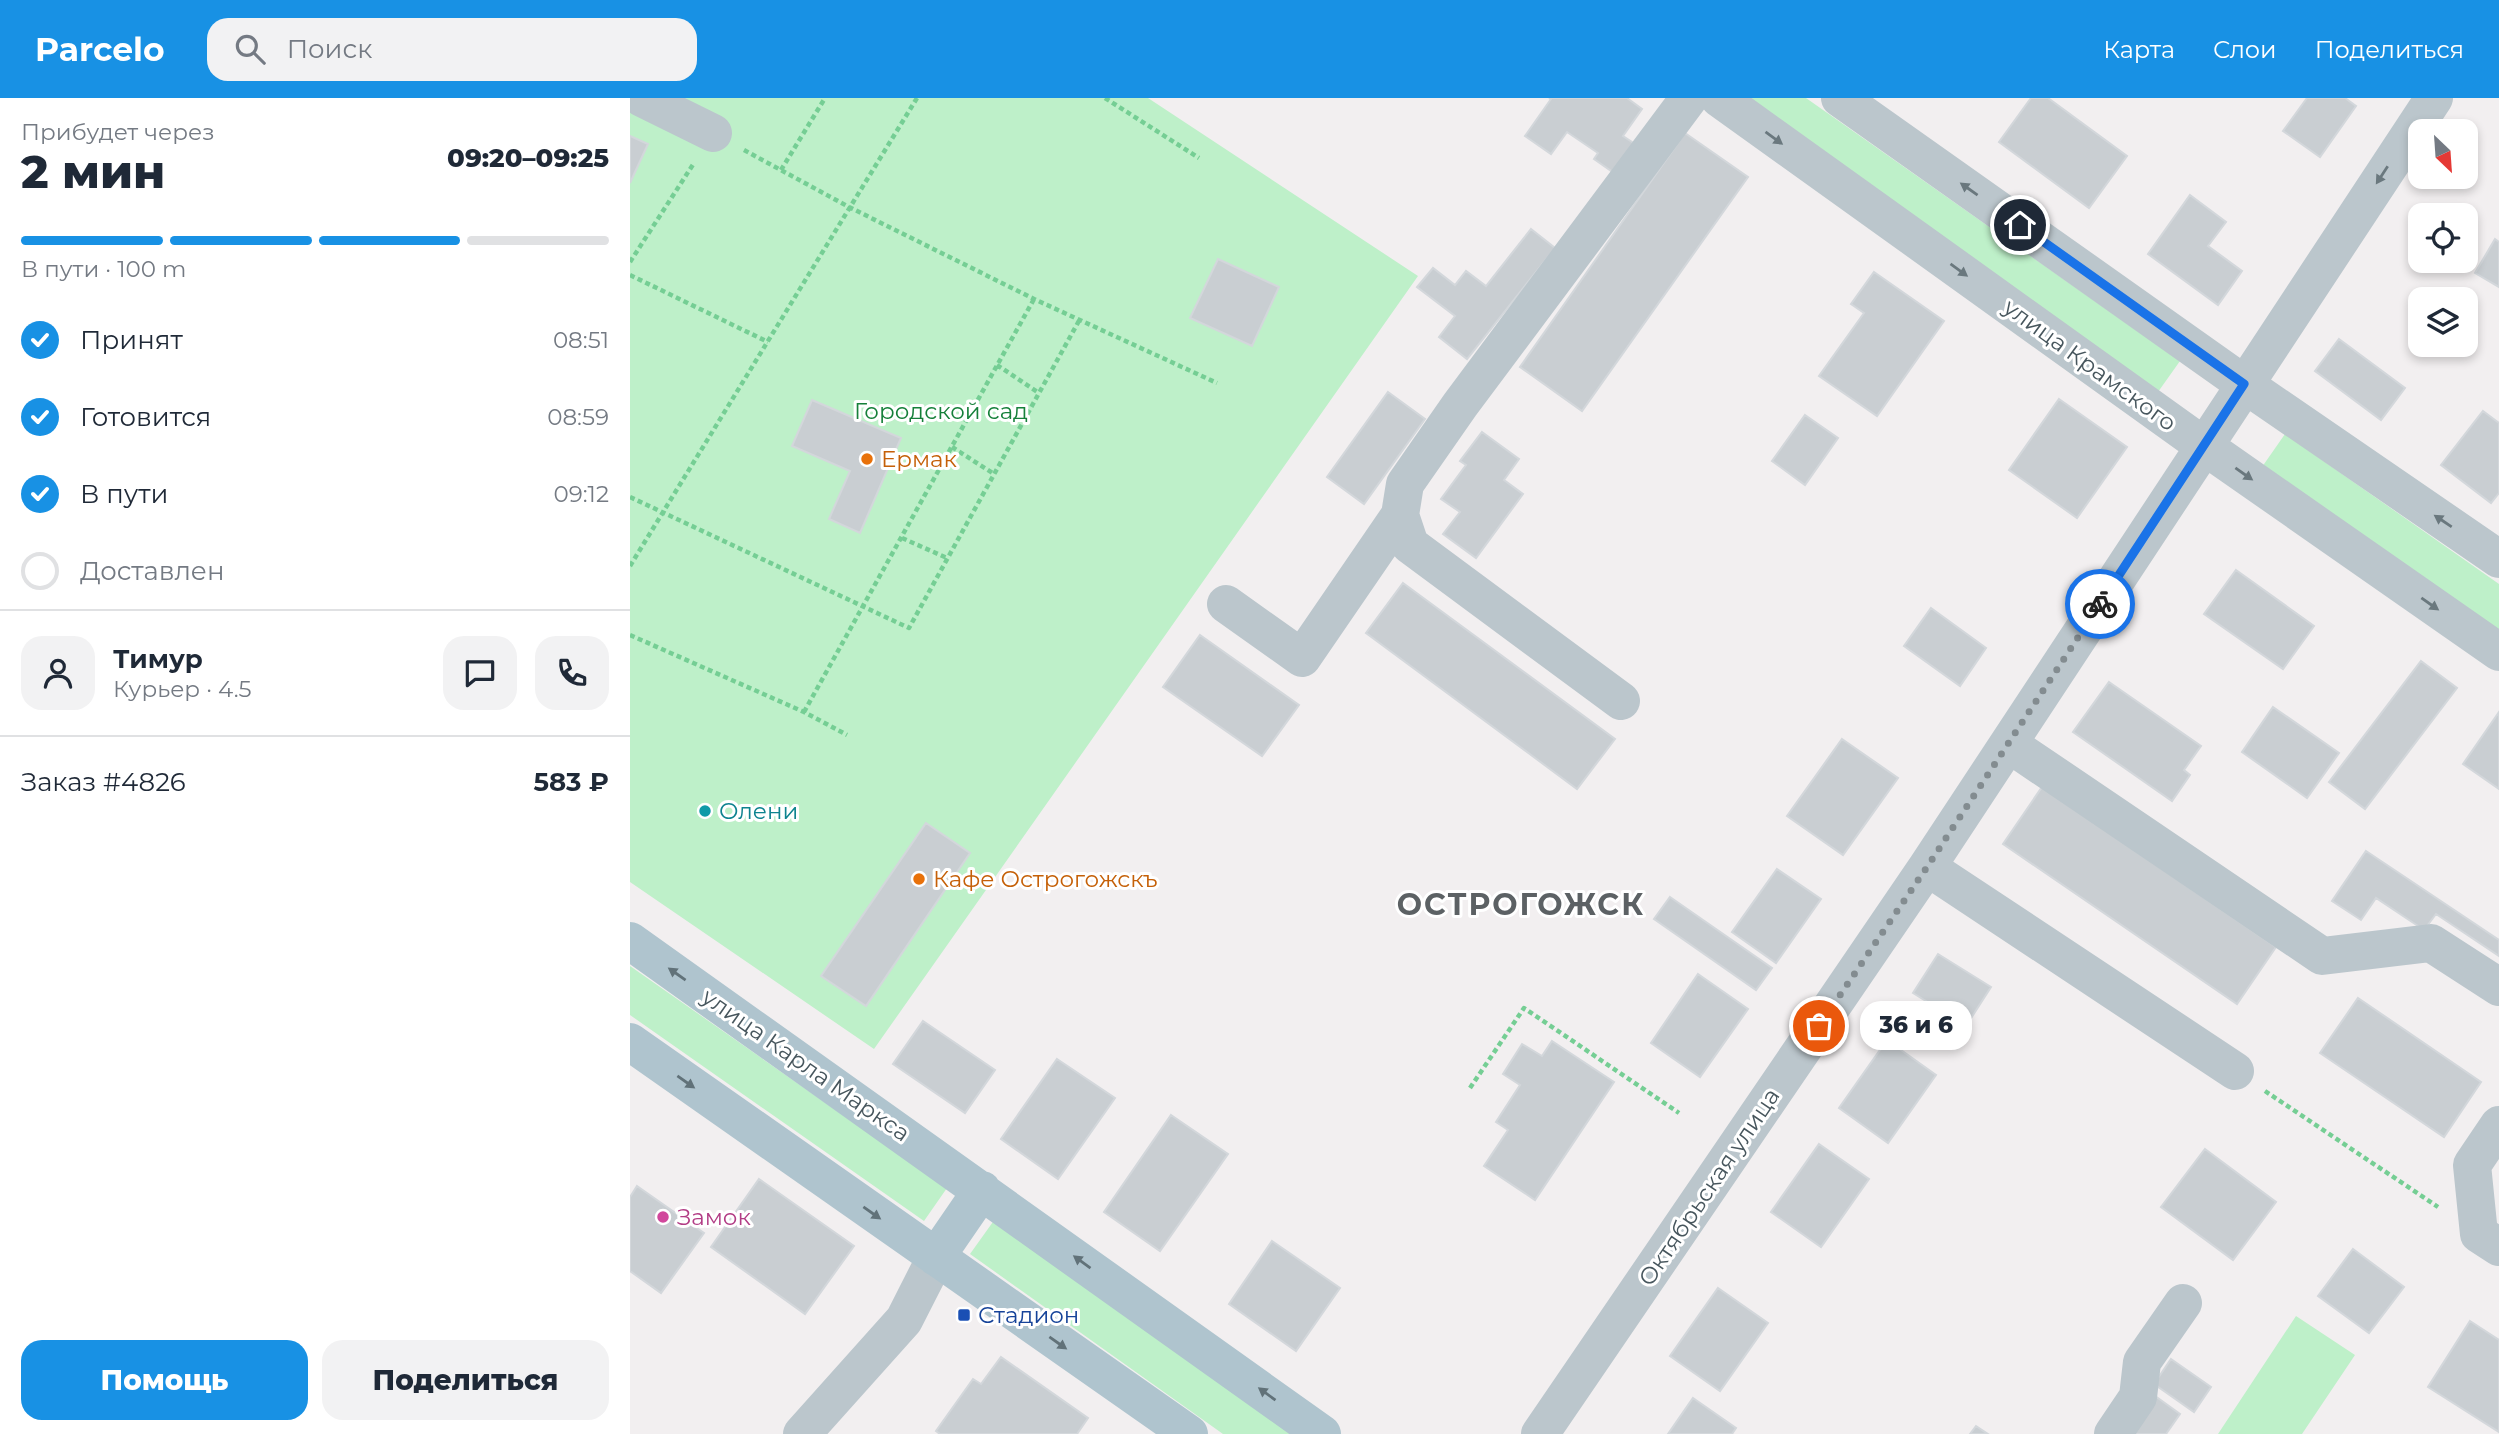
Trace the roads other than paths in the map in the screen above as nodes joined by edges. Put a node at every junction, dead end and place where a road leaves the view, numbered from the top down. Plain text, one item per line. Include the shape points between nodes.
1 (642, 98) edge
2 (1689, 98) edge
3 (1719, 98) edge
4 (1840, 98) edge
5 (2434, 98) edge
6 (713, 133) road end
7 (2244, 384) junction
8 (2204, 446) junction
9 (1400, 516) junction
10 (2499, 559) edge
11 (1226, 604) dead end
12 (2499, 652) edge
13 (1621, 701) dead end
14 (2009, 744) junction
15 (1927, 867) junction
16 (630, 941) edge
17 (2499, 987) edge
18 (630, 1042) edge
19 (2235, 1071) road end
20 (2499, 1125) edge
21 (982, 1190) junction
22 (2489, 1241) edge
23 (936, 1257) junction
24 (2183, 1303) dead end
25 (802, 1434) edge
26 (1189, 1434) edge
27 (1322, 1434) edge
28 (1540, 1434) edge
29 (2113, 1434) edge

1 - 6 street
2 - 9 street via 1405,484
3 -> 8 street, улица Крамского
7 -> 4 street
5 -> 7 street, Октябрьская улица
7 - 8 street, Октябрьская улица
10 -> 7 street
8 -> 12 street, улица Крамского
8 - 14 street, Октябрьская улица
9 - 11 street via 1302,658
9 - 13 street via 1410,545
14 - 15 street, Октябрьская улица
14 - 17 street via 2322,956 2431,943
15 - 19 street
15 - 28 street, Октябрьская улица
21 -> 16 main road, улица Карла Маркса
18 -> 23 main road
20 - 22 street via 2472,1165
21 - 23 main road
27 -> 21 main road, улица Карла Маркса
23 - 25 street via 904,1320
23 -> 26 main road
24 - 29 street via 2142,1362 2138,1397

